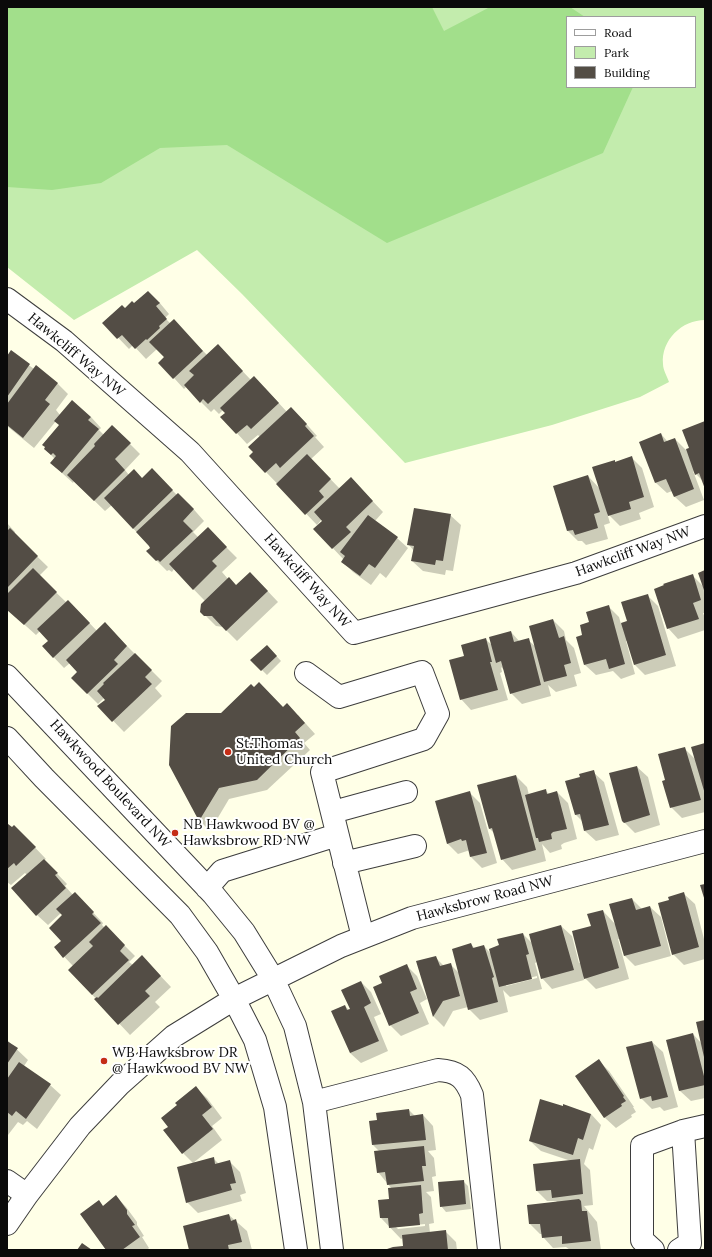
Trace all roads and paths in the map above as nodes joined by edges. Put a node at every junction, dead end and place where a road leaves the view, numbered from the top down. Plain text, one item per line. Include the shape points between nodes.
1 (7, 299) edge
2 (705, 526) edge
3 (306, 674) dead end
4 (7, 676) edge
5 (7, 738) edge
6 (406, 792) dead end
7 (333, 812) junction
8 (338, 835) junction
9 (705, 841) edge
10 (414, 846) dead end
11 (344, 863) junction
12 (207, 888) junction
13 (363, 937) junction
14 (273, 979) junction
15 (234, 999) junction
16 (314, 1102) junction
17 (705, 1126) edge
18 (683, 1132) junction
19 (7, 1181) edge
20 (27, 1195) junction
21 (7, 1224) edge
22 (296, 1250) edge
23 (332, 1250) edge
24 (489, 1250) edge
25 (653, 1250) edge
26 (679, 1250) edge

1 - 2 street, Hawkcliff Way NW via 64,341 190,452 354,632 576,573
3 - 7 street via 339,697 422,672 438,714 424,739 322,772
4 - 12 street, Hawkwood Boulevard NW
5 - 15 street via 180,915 207,952
6 - 7 street
7 - 8 street
8 - 11 street
8 - 12 street via 222,871
9 - 13 street, Hawksbrow Road NW via 412,918
10 - 11 street
11 - 13 street
12 - 14 street, Hawkwood Boulevard NW via 244,932
13 - 14 street, Hawksbrow Road NW
14 - 15 street, Hawksbrow Road NW
14 - 16 street, Hawkwood Boulevard NW via 296,1026
15 - 20 street, Hawksbrow Road NW via 174,1036 120,1084 80,1126
15 - 22 street via 255,1040 275,1107
16 - 23 street, Hawkwood Boulevard NW
16 - 24 street via 438,1070 445,1070 467,1082 472,1095
17 - 18 street
18 - 25 street via 642,1146 642,1240
18 - 26 street via 690,1243
19 - 20 street
20 - 21 street, Hawksbrow Road NW

